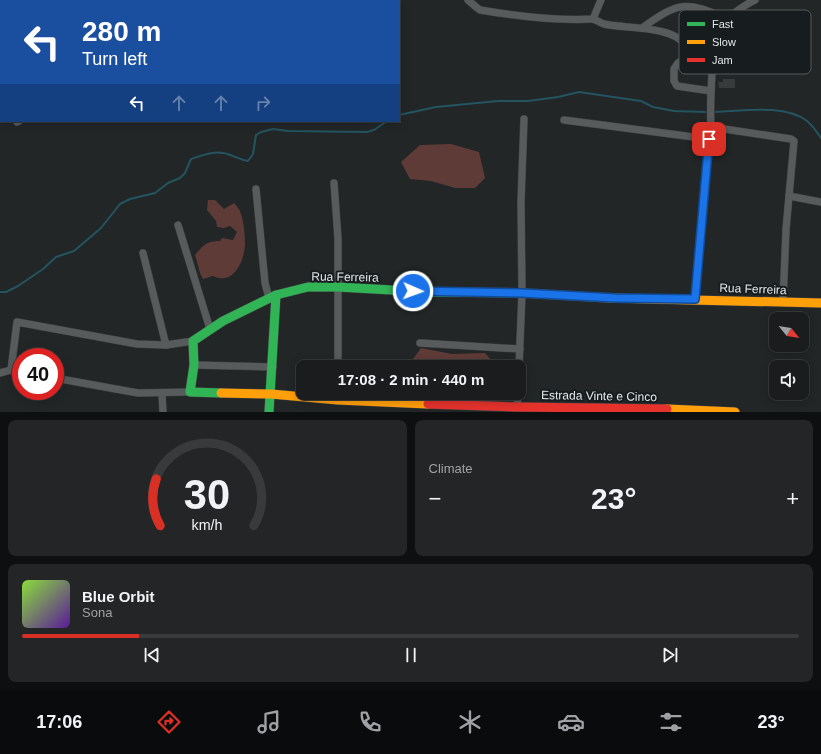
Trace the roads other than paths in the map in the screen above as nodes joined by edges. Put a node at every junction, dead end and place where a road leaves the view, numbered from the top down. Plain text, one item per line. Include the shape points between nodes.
1 (468, 0) edge
2 (601, 0) edge
3 (755, 0) edge
4 (705, 10) edge
5 (740, 10) edge
6 (593, 18) junction
7 (642, 28) junction
8 (679, 39) edge
9 (679, 62) edge
10 (713, 74) edge
11 (712, 91) junction
12 (524, 119) dead end
13 (564, 120) dead end
14 (711, 129) junction
15 (709, 139) junction
16 (334, 183) dead end
17 (256, 189) dead end
18 (789, 196) junction
19 (821, 202) edge
20 (178, 225) dead end
21 (143, 253) dead end
22 (338, 287) junction
23 (522, 293) junction
24 (273, 297) junction
25 (695, 299) junction
26 (783, 303) junction
27 (821, 303) edge
28 (210, 330) junction
29 (193, 341) junction
30 (420, 343) dead end
31 (166, 345) junction
32 (520, 349) junction
33 (338, 360) edge
34 (519, 360) edge
35 (194, 365) junction
36 (273, 367) junction
37 (11, 370) joint
38 (0, 374) edge
39 (64, 380) edge
40 (190, 392) junction
41 (162, 394) junction
42 (271, 394) junction
43 (296, 395) edge
44 (403, 400) edge
45 (518, 400) edge
46 (517, 407) junction
47 (663, 411) edge
48 (163, 412) edge
49 (269, 412) edge
50 (735, 412) edge

1 - 6 street via 480,10 492,12 565,19
2 - 6 street
3 - 5 street
4 - 7 street via 692,6 678,6
6 - 7 street via 604,24
7 - 8 street via 664,32
9 - 11 street via 674,69 676,86
10 - 11 street
11 - 14 street
12 - 23 street via 521,202
13 - 15 street
14 - 15 street
14 - 18 street via 794,141
15 - 25 street
16 - 22 street
17 - 24 street via 265,283
18 - 19 street
18 - 26 street
20 - 28 street
21 - 31 street
22 - 23 street, Rua Ferreira via 428,292
22 - 24 street, Rua Ferreira via 308,288
22 - 33 street
23 - 25 street, Rua Ferreira
23 - 32 street
24 - 28 street, Rua Ferreira
24 - 36 street
25 - 26 street, Rua Ferreira
26 - 27 street, Rua Ferreira
28 - 29 street, Rua Ferreira
29 - 31 street
29 - 35 street
30 - 32 street
31 - 37 street via 137,344 17,322
32 - 34 street
35 - 36 street
35 - 40 street
36 - 42 street
37 - 38 street
39 - 41 street via 138,394
40 - 41 street
40 - 42 street, Estrada Vinte e Cinco
41 - 48 street
42 - 43 street, Estrada Vinte e Cinco
42 - 49 street
44 - 46 street, Estrada Vinte e Cinco
45 - 46 street
46 - 47 street, Estrada Vinte e Cinco
47 - 50 street, Estrada Vinte e Cinco

